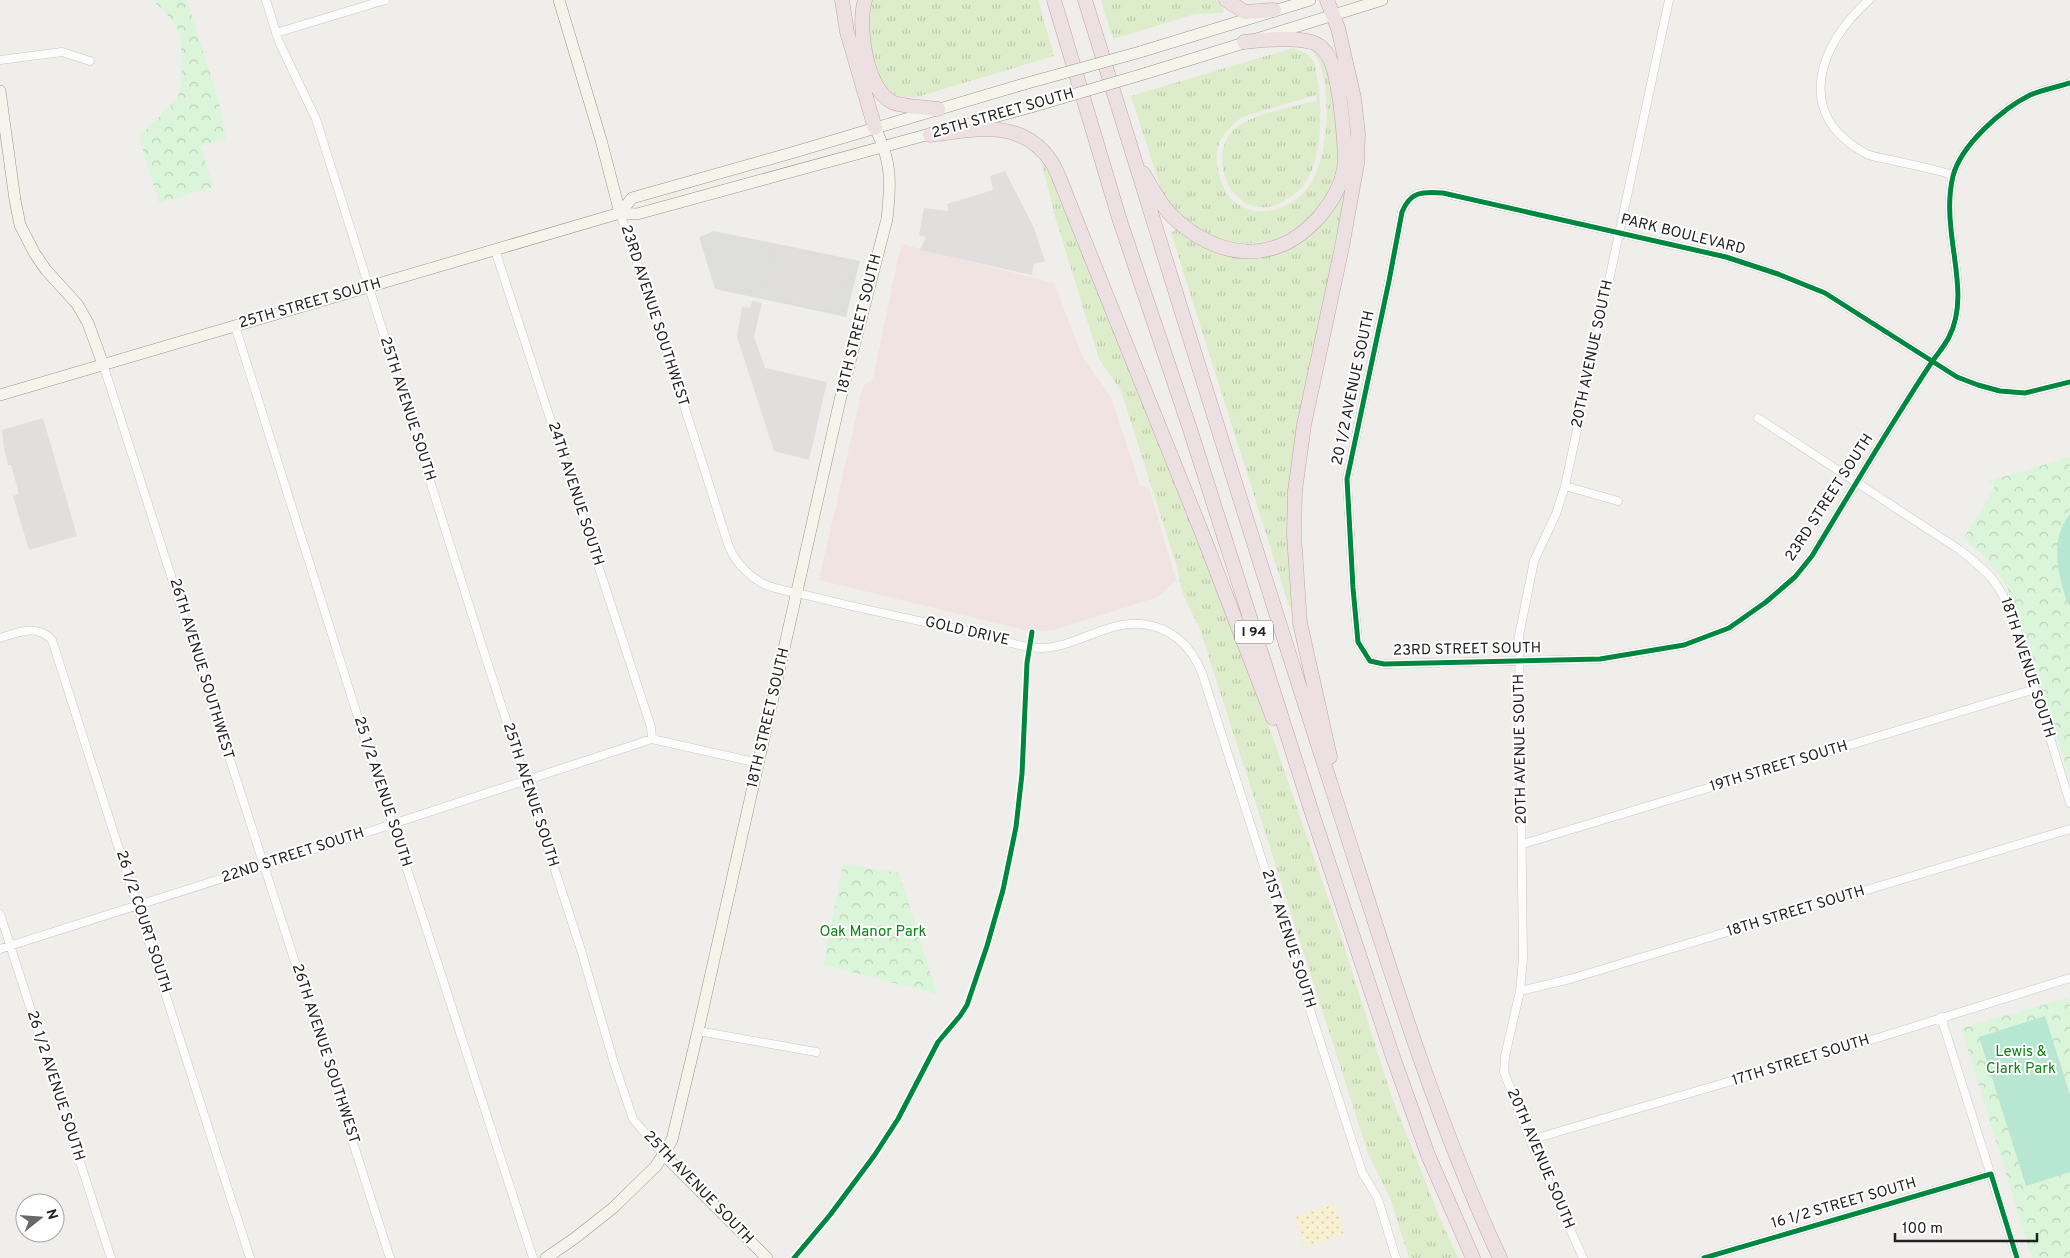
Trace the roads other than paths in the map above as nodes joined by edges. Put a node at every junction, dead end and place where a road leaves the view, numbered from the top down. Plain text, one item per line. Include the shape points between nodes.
1 (266, 0) edge
2 (385, 0) edge
3 (559, 0) edge
4 (842, 0) edge
5 (865, 0) edge
6 (1046, 0) edge
7 (1054, 0) edge
8 (1085, 0) edge
9 (1226, 0) edge
10 (1310, 0) edge
11 (1327, 0) edge
12 (1382, 0) edge
13 (1669, 0) edge
14 (1870, 0) edge
15 (1274, 10) junction
16 (1333, 15) junction
17 (276, 33) junction
18 (1066, 41) junction
19 (1244, 42) junction
20 (0, 60) edge
21 (90, 61) dead end
22 (2070, 83) edge
23 (0, 91) edge
24 (938, 109) junction
25 (874, 128) junction
26 (930, 134) junction
27 (884, 146) junction
28 (1134, 160) junction
29 (1954, 175) junction
30 (620, 213) junction
31 (1619, 232) junction
32 (496, 250) junction
33 (1394, 253) joint
34 (368, 287) junction
35 (235, 326) junction
36 (1933, 361) junction
37 (103, 364) junction
38 (2070, 382) edge
39 (0, 395) edge
40 (1758, 418) dead end
41 (1857, 482) junction
42 (1565, 486) junction
43 (1618, 501) dead end
44 (1353, 588) joint
45 (797, 592) junction
46 (1164, 631) joint
47 (0, 638) edge
48 (1519, 662) junction
49 (2035, 689) junction
50 (652, 739) junction
51 (758, 763) junction
52 (526, 780) junction
53 (2070, 803) edge
54 (1313, 816) junction
55 (393, 824) junction
56 (2070, 829) edge
57 (1523, 844) junction
58 (1350, 845) junction
59 (264, 865) junction
60 (137, 905) junction
61 (0, 914) edge
62 (10, 946) junction
63 (0, 950) edge
64 (2070, 978) edge
65 (1520, 991) junction
66 (1941, 1017) junction
67 (698, 1031) junction
68 (816, 1052) dead end
69 (1530, 1140) junction
70 (663, 1154) junction
71 (1991, 1174) junction
72 (111, 1258) edge
73 (250, 1258) edge
74 (390, 1258) edge
75 (533, 1258) edge
76 (546, 1258) edge
77 (767, 1258) edge
78 (1396, 1258) edge
79 (1473, 1258) edge
80 (1500, 1258) edge
81 (1583, 1258) edge
82 (1704, 1258) edge
83 (2017, 1258) edge

1 - 17 street, 25TH AVENUE SOUTH
2 - 17 street
3 - 30 main road, 23RD AVENUE SOUTHWEST
4 - 25 highway via 847,32
5 - 24 highway via 861,21 863,45 879,91 893,103
6 - 18 highway
7 - 18 highway, I 94
8 - 28 highway, I 94
9 - 15 highway via 1245,12
10 - 15 main road, 25TH STREET SOUTH
11 - 16 highway
12 - 16 main road, 25TH STREET SOUTH
13 - 31 street, 20TH AVENUE SOUTH
14 - 29 street via 1835,38 1825,63 1821,100 1828,119 1841,137 1866,154
15 - 24 main road, 25TH STREET SOUTH, bridge
16 - 19 main road, 25TH STREET SOUTH
16 - 58 highway via 1354,98 1357,164 1304,425 1295,491 1294,535 1300,623
17 - 34 street, 25TH AVENUE SOUTH via 316,119
18 - 54 highway, I 94 via 1120,221
19 - 26 main road, 25TH STREET SOUTH, bridge
19 - 28 highway via 1284,39 1313,42 1322,47 1331,60 1341,115 1344,169 1330,204 1312,225 1287,244 1260,251 1234,251 1202,240 1172,216
20 - 21 street via 62,52
22 - 29 street, 23RD STREET SOUTH via 2032,94 1992,121 1971,145
23 - 37 main road, 26TH AVENUE SOUTHWEST via 20,225 46,270 77,304 88,323
24 - 25 main road, 25TH STREET SOUTH
25 - 27 main road, 18TH STREET SOUTH
25 - 30 main road, 25TH STREET SOUTH via 632,198
26 - 27 main road, 25TH STREET SOUTH
26 - 54 highway via 991,128 1006,130 1038,147 1051,162
27 - 30 main road, 25TH STREET SOUTH via 636,214
27 - 45 main road, 18TH STREET SOUTH via 890,192 887,219 842,390
28 - 58 highway, I 94
29 - 36 street, 23RD STREET SOUTH via 1950,200 1958,304 1949,337
30 - 32 main road, 25TH STREET SOUTH
30 - 45 street, 23RD AVENUE SOUTHWEST via 729,548 744,570 764,584
31 - 33 street, PARK BOULEVARD via 1430,192 1411,196 1406,203
31 - 36 street, PARK BOULEVARD via 1726,257 1825,293
31 - 42 street, 20TH AVENUE SOUTH
32 - 34 main road, 25TH STREET SOUTH
32 - 50 street, 24TH AVENUE SOUTH
33 - 44 street, 20 1/2 AVENUE SOUTH via 1348,479
34 - 35 main road, 25TH STREET SOUTH
34 - 52 street, 25TH AVENUE SOUTH
35 - 37 main road, 25TH STREET SOUTH
35 - 55 street, 25 1/2 AVENUE SOUTH
36 - 38 street, PARK BOULEVARD via 1957,376 2000,391 2032,392
36 - 41 street, 23RD STREET SOUTH
37 - 39 main road, 25TH STREET SOUTH
37 - 59 street, 26TH AVENUE SOUTHWEST
40 - 41 street, 18TH AVENUE SOUTH
41 - 48 street, 23RD STREET SOUTH via 1812,556 1795,577 1729,628 1684,645 1600,659
41 - 49 street, 18TH AVENUE SOUTH via 1960,550 2000,586
42 - 43 street
42 - 48 street, 20TH AVENUE SOUTH via 1534,561 1519,636
44 - 48 street, 23RD STREET SOUTH via 1358,642 1370,661 1384,664
45 - 46 street, GOLD DRIVE via 1029,647 1059,645 1120,625 1142,624
45 - 51 main road, 18TH STREET SOUTH
46 - 78 street, 21ST AVENUE SOUTH via 1191,650 1202,673 1362,1172 1378,1200
47 - 60 street, 26 1/2 COURT SOUTH via 25,630 38,630 52,640
48 - 57 street, 20TH AVENUE SOUTH
49 - 53 street, 18TH AVENUE SOUTH
49 - 57 street, 19TH STREET SOUTH
50 - 51 street
50 - 52 street, 22ND STREET SOUTH
51 - 67 main road, 18TH STREET SOUTH
52 - 55 street, 22ND STREET SOUTH
52 - 70 street, 25TH AVENUE SOUTH via 633,1119
54 - 79 highway, I 94 via 1399,1075 1428,1155
55 - 59 street, 22ND STREET SOUTH
55 - 75 street, 25 1/2 AVENUE SOUTH
56 - 65 street, 18TH STREET SOUTH via 1617,966
57 - 65 street, 20TH AVENUE SOUTH
58 - 80 highway, I 94 via 1458,1161
59 - 60 street, 22ND STREET SOUTH
59 - 74 street, 26TH AVENUE SOUTHWEST
60 - 62 street, 22ND STREET SOUTH
60 - 73 street, 26 1/2 COURT SOUTH
61 - 62 street, 26 1/2 AVENUE SOUTH
62 - 63 street, 22ND STREET SOUTH
62 - 72 street, 26 1/2 AVENUE SOUTH
64 - 66 street, 17TH STREET SOUTH
65 - 69 street, 20TH AVENUE SOUTH via 1504,1072
66 - 69 street, 17TH STREET SOUTH
66 - 71 street
67 - 68 street
67 - 70 main road, 18TH STREET SOUTH via 672,1140
69 - 81 street, 20TH AVENUE SOUTH
70 - 76 main road, 18TH STREET SOUTH via 656,1166 613,1208
70 - 77 main road, 25TH AVENUE SOUTH
71 - 82 street, 16 1/2 STREET SOUTH
71 - 83 street

